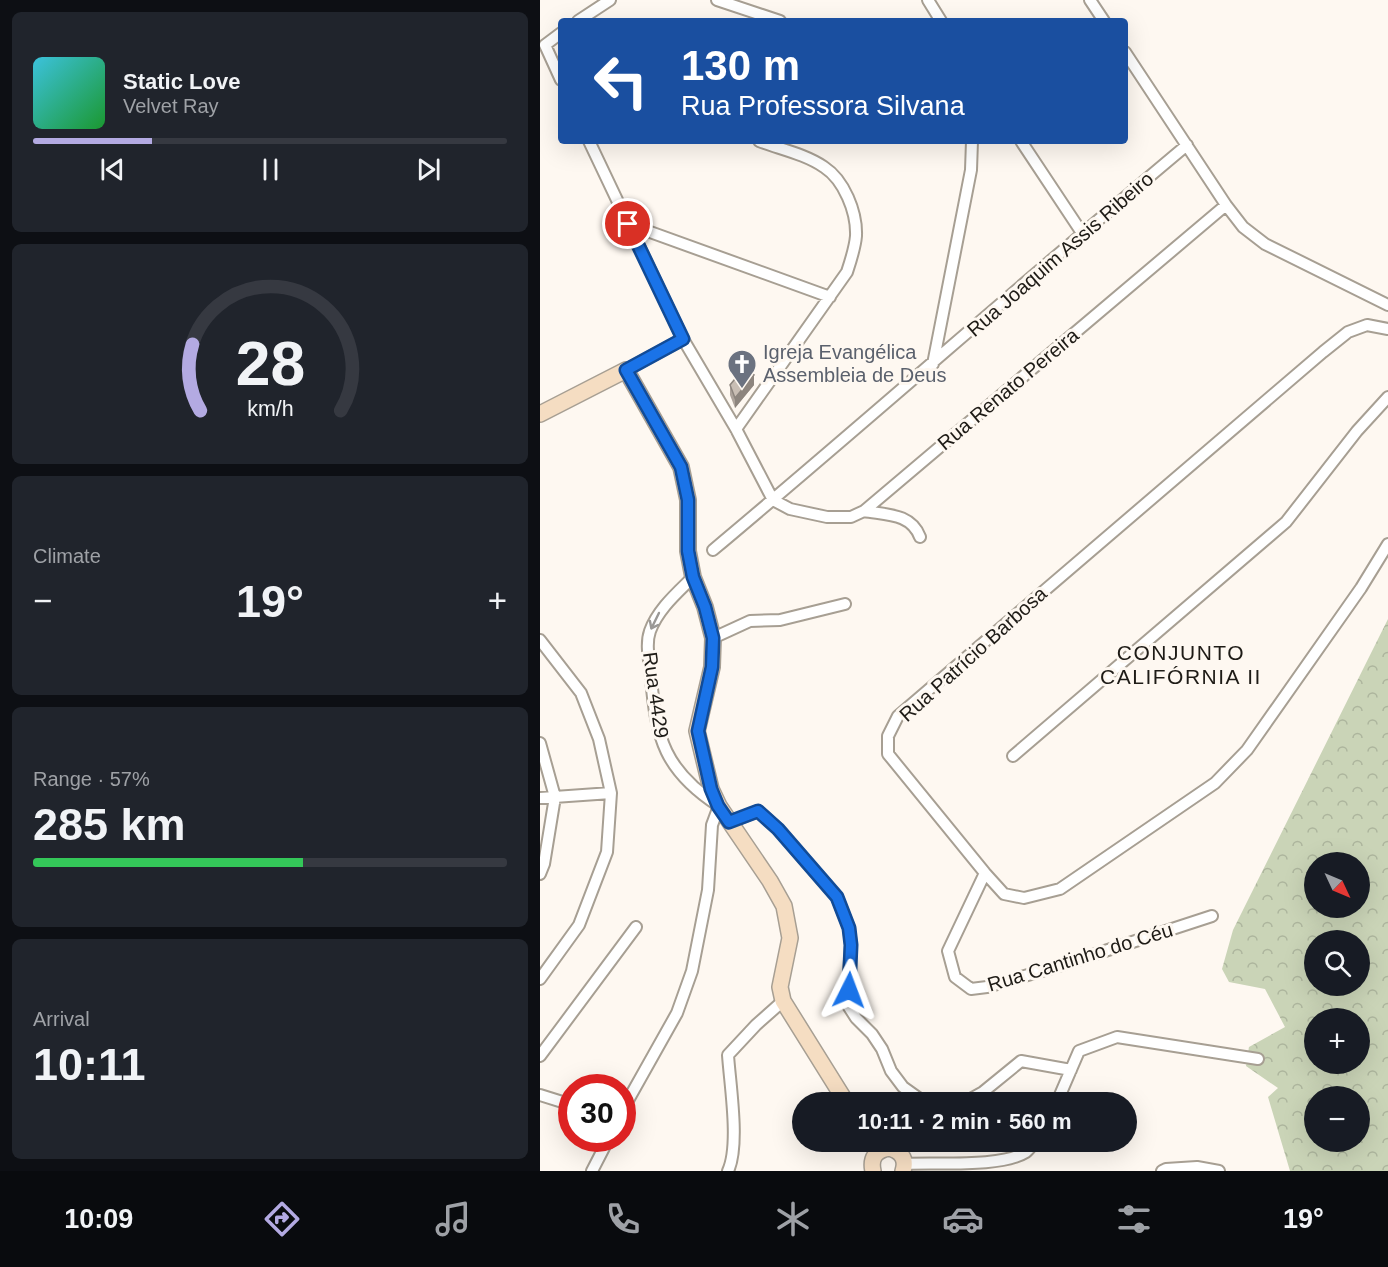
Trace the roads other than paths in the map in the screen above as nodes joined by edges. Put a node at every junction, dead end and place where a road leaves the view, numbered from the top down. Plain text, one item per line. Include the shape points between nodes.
1 (610, 0) edge
2 (717, 0) edge
3 (927, 0) edge
4 (1090, 0) edge
5 (583, 18) edge
6 (771, 18) edge
7 (939, 18) edge
8 (1102, 18) edge
9 (558, 35) edge
10 (1128, 56) edge
11 (558, 67) edge
12 (590, 144) edge
13 (767, 144) edge
14 (972, 144) edge
15 (1023, 144) edge
16 (1188, 145) junction
17 (1226, 205) junction
18 (628, 224) junction
19 (1082, 233) junction
20 (830, 297) junction
21 (1388, 305) edge
22 (1388, 329) edge
23 (683, 339) junction
24 (933, 365) junction
25 (626, 370) junction
26 (1388, 397) edge
27 (540, 414) edge
28 (736, 429) junction
29 (772, 500) junction
30 (864, 511) junction
31 (920, 537) dead end
32 (1388, 544) edge
33 (713, 550) dead end
34 (693, 577) junction
35 (844, 604) dead end
36 (713, 638) junction
37 (540, 640) edge
38 (540, 743) edge
39 (1013, 756) dead end
40 (611, 793) junction
41 (555, 796) junction
42 (540, 798) edge
43 (718, 806) junction
44 (729, 822) junction
45 (984, 873) junction
46 (540, 874) edge
47 (1212, 915) dead end
48 (636, 927) dead end
49 (540, 979) edge
50 (783, 1001) junction
51 (540, 1056) edge
52 (1258, 1059) dead end
53 (1071, 1070) junction
54 (636, 1086) edge
55 (840, 1092) edge
56 (910, 1092) edge
57 (983, 1092) edge
58 (1061, 1092) edge
59 (540, 1095) edge
60 (558, 1101) edge
61 (602, 1152) edge
62 (875, 1152) edge
63 (898, 1152) edge
64 (1026, 1152) edge
65 (904, 1168) edge
66 (592, 1171) edge
67 (728, 1171) edge
68 (873, 1171) edge
69 (1162, 1171) edge
70 (1219, 1171) edge

1 - 5 street
2 - 6 street
3 - 7 street
4 - 8 street
9 - 11 street via 545,47
10 - 16 street
12 - 18 street
13 - 20 street via 826,168 851,206 855,219 854,253
14 - 24 street via 971,170
15 - 19 street
16 - 17 street
16 - 19 street, Rua Joaquim Assis Ribeiro
17 - 21 street via 1243,227 1265,244
17 - 30 street, Rua Renato Pereira
18 - 20 street
18 - 23 street
19 - 24 street, Rua Joaquim Assis Ribeiro
20 - 28 street
22 - 45 street, Rua Patrício Barbosa via 1367,325 1348,332 898,716 888,736 888,754
23 - 25 street
23 - 28 street
24 - 29 street, Rua Joaquim Assis Ribeiro
25 - 27 street
25 - 34 street via 681,467 688,500 688,551
26 - 39 street via 1286,522
28 - 29 street
29 - 30 street, Rua Renato Pereira via 790,509 826,517 851,517
29 - 33 street, Rua Joaquim Assis Ribeiro
30 - 31 street via 908,520 916,526
32 - 45 street, Rua Patrício Barbosa via 1247,750 1215,783 1060,889 1024,898 1004,894
34 - 36 street
34 -> 43 street, Rua 4429 via 660,610 650,633 654,712 663,748 675,767 699,793
35 - 36 street via 780,620 750,621
36 - 43 street via 712,667 698,731
37 - 40 street via 581,693 599,739
38 - 41 street
40 - 41 street
40 - 49 street via 607,852 579,925
41 - 42 street
41 - 46 street
43 - 44 street
43 - 54 street via 712,825 708,890 692,971 677,1013
44 - 50 street via 784,906 790,938 780,987
44 - 56 street via 758,811 837,897 851,945 848,1004 882,1049 891,1071
45 - 47 street, Rua Cantinho do Céu via 948,951 955,977 971,989 1051,968
48 - 51 street
50 - 55 street
50 - 67 street via 728,1055 733,1126 732,1163
52 - 53 street via 1117,1037 1079,1051
53 - 57 street via 1021,1061
53 - 58 street
59 - 60 street
61 - 66 street
62 - 68 street
63 - 65 street
64 - 65 street via 981,1163
69 - 70 street via 1197,1167

